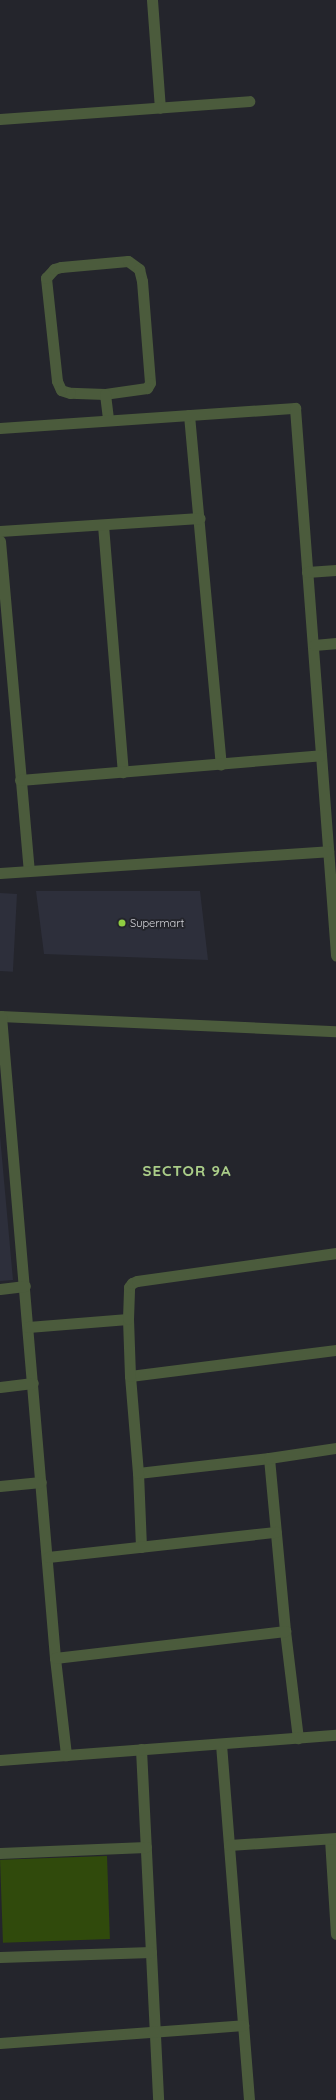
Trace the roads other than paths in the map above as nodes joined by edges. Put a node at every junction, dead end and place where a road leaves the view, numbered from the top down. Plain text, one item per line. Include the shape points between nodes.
1 (152, 0) edge
2 (249, 101) dead end
3 (160, 108) junction
4 (0, 119) edge
5 (106, 394) junction
6 (189, 415) junction
7 (108, 420) junction
8 (0, 428) edge
9 (200, 518) junction
10 (103, 525) junction
11 (0, 531) edge
12 (0, 541) edge
13 (336, 570) edge
14 (307, 572) junction
15 (336, 643) edge
16 (314, 645) junction
17 (321, 755) junction
18 (221, 765) junction
19 (123, 772) junction
20 (20, 780) junction
21 (328, 851) junction
22 (29, 871) junction
23 (0, 873) edge
24 (336, 955) edge
25 (0, 1016) edge
26 (336, 1031) edge
27 (336, 1253) edge
28 (25, 1286) junction
29 (0, 1289) edge
30 (128, 1319) junction
31 (28, 1327) junction
32 (336, 1350) edge
33 (130, 1376) junction
34 (33, 1383) junction
35 (0, 1387) edge
36 (336, 1448) edge
37 (269, 1458) junction
38 (138, 1473) junction
39 (41, 1482) junction
40 (0, 1486) edge
41 (276, 1532) junction
42 (141, 1547) junction
43 (48, 1557) junction
44 (285, 1630) junction
45 (55, 1658) junction
46 (336, 1735) edge
47 (298, 1738) junction
48 (220, 1744) junction
49 (141, 1749) junction
50 (66, 1755) junction
51 (0, 1760) edge
52 (333, 1838) edge
53 (229, 1845) junction
54 (146, 1847) junction
55 (0, 1853) edge
56 (336, 1916) edge
57 (336, 1934) edge
58 (151, 1952) junction
59 (0, 1957) edge
60 (243, 2025) junction
61 (155, 2032) junction
62 (0, 2043) edge
63 (158, 2100) edge
64 (249, 2100) edge

1 - 3 street
2 - 3 street
3 - 4 street
5 - 5 street via 147,388 150,383 139,269 128,262 54,269 46,278 57,380 61,390 70,393
5 - 7 street
6 - 7 street
6 - 9 street
6 - 14 street via 295,408
7 - 8 street
9 - 10 street
9 - 18 street
10 - 11 street
10 - 19 street
12 - 20 street
13 - 14 street
14 - 16 street
15 - 16 street
16 - 17 street
17 - 18 street
17 - 21 street
18 - 19 street
19 - 20 street
20 - 22 street
21 - 22 street
21 - 24 street
22 - 23 street
25 - 26 street
25 - 28 street
27 - 30 street via 137,1281 129,1288
28 - 29 street
28 - 31 street
30 - 31 street
30 - 33 street
31 - 34 street
32 - 33 street
33 - 38 street
34 - 35 street
34 - 39 street
36 - 37 street
37 - 38 street
37 - 41 street
38 - 42 street
39 - 40 street
39 - 43 street
41 - 42 street
41 - 44 street
42 - 43 street
43 - 45 street
44 - 45 street
44 - 47 street
45 - 50 street
46 - 47 street
47 - 48 street
48 - 49 street
48 - 53 street
49 - 50 street
49 - 54 street
50 - 51 street
52 - 53 street
52 - 56 street
53 - 60 street
54 - 55 street
54 - 58 street
56 - 57 street
58 - 59 street
58 - 61 street
60 - 61 street
60 - 64 street
61 - 62 street
61 - 63 street

